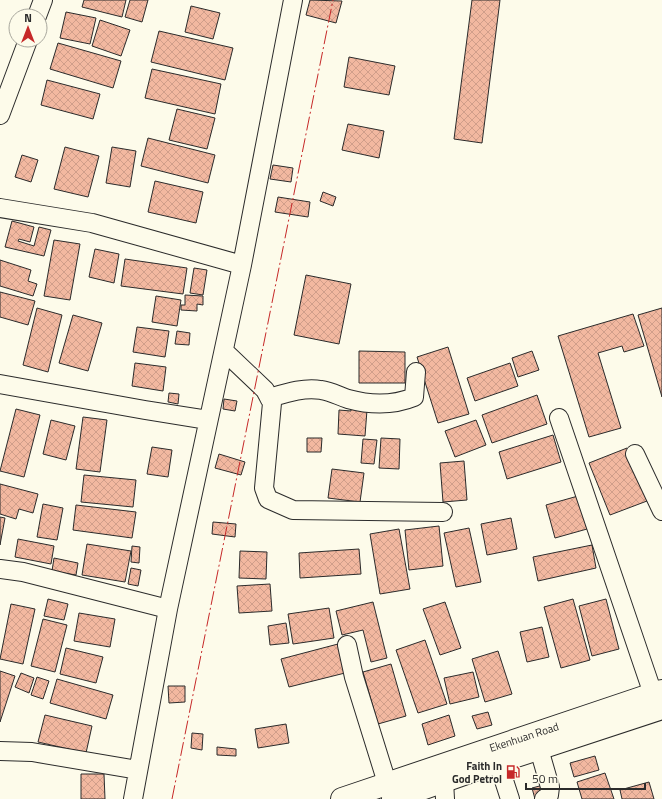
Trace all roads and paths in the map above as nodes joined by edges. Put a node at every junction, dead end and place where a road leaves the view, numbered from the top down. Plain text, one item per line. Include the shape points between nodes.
1 (294, 0) edge
2 (25, 48) edge
3 (0, 115) edge
4 (0, 208) edge
5 (242, 265) junction
6 (224, 351) junction
7 (416, 372) dead end
8 (0, 384) edge
9 (269, 398) junction
10 (559, 418) dead end
11 (208, 420) junction
12 (635, 454) dead end
13 (443, 512) dead end
14 (662, 512) edge
15 (0, 569) edge
16 (168, 609) junction
17 (347, 645) dead end
18 (659, 698) edge
19 (538, 749) junction
20 (0, 751) edge
21 (498, 762) junction
22 (138, 770) junction
23 (444, 790) edge
24 (390, 791) edge
25 (133, 799) edge
26 (342, 799) edge
27 (510, 799) edge
28 (544, 799) edge

1 - 5 street
2 - 3 street
4 - 5 street via 92,223
5 - 6 street
6 - 9 street via 266,390
6 - 11 street
7 - 9 street via 414,397 405,401 376,405 322,390 288,392
8 - 11 street
9 - 13 street via 272,404 264,488 268,499 293,510
10 - 18 street
11 - 16 street
12 - 14 street
15 - 16 street via 22,572
16 - 22 street
17 - 24 street via 354,677
18 - 19 main road, Ekenhuan Road
18 - 24 main road, Ekenhuan Road
19 - 21 main road, Ekenhuan Road
19 - 28 street via 550,787 549,795
20 - 22 street via 32,752
21 - 23 main road, Ekenhuan Road
21 - 27 street
22 - 25 street
23 - 24 main road, Ekenhuan Road
24 - 26 main road, Ekenhuan Road

